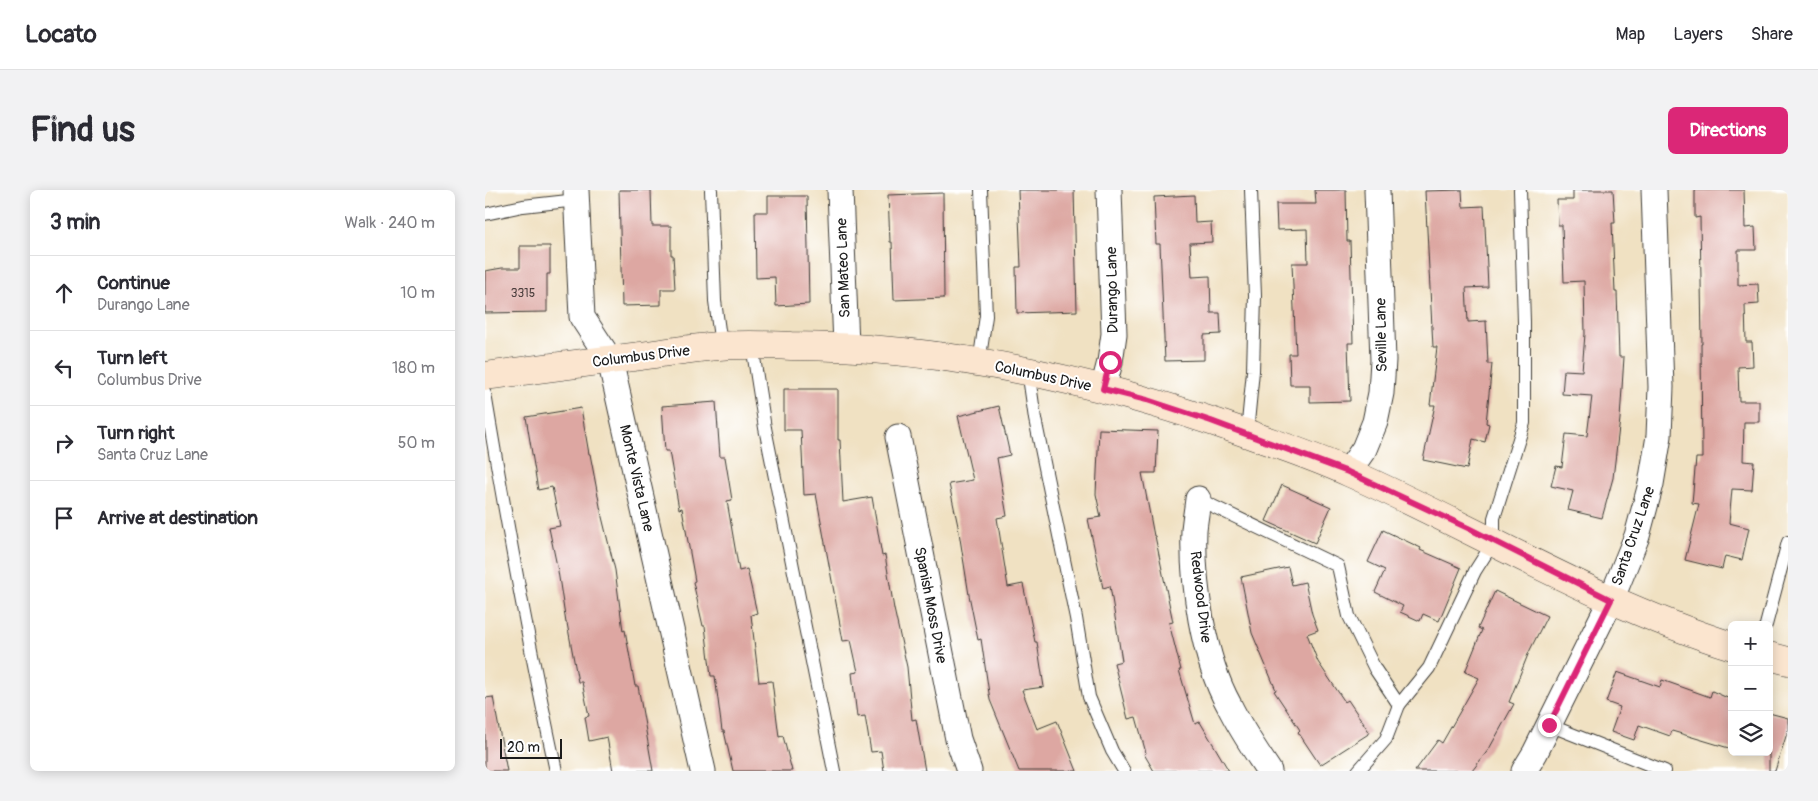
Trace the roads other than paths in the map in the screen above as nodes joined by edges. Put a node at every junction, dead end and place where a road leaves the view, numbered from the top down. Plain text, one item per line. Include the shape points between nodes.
1 (711, 190) edge
2 (840, 190) edge
3 (981, 190) edge
4 (1109, 190) edge
5 (1251, 190) edge
6 (1377, 190) edge
7 (1520, 190) edge
8 (1655, 190) edge
9 (577, 195) edge
10 (485, 214) edge
11 (721, 345) junction
12 (752, 345) junction
13 (846, 346) junction
14 (610, 360) junction
15 (979, 363) junction
16 (1028, 370) junction
17 (485, 376) edge
18 (1103, 389) junction
19 (485, 394) edge
20 (1247, 433) junction
21 (898, 437) dead end
22 (1348, 472) junction
23 (1198, 499) joint
24 (1493, 541) junction
25 (1788, 542) edge
26 (1611, 600) junction
27 (1767, 621) edge
28 (1728, 644) edge
29 (1773, 657) edge
30 (1788, 661) edge
31 (1399, 705) junction
32 (1549, 725) junction
33 (556, 771) edge
34 (703, 771) edge
35 (834, 771) edge
36 (969, 771) edge
37 (1124, 771) edge
38 (1269, 771) edge
39 (1357, 771) edge
40 (1524, 771) edge
41 (1665, 771) edge

1 - 11 lane via 715,301
2 - 13 street, San Mateo Lane
3 - 15 lane via 986,316
4 - 18 street, Durango Lane via 1114,334
5 - 20 lane via 1255,296
6 - 22 street, Seville Lane via 1383,360 1381,393 1375,422 1364,449
7 - 24 lane via 1524,424 1494,518
8 - 26 street, Santa Cruz Lane via 1661,387 1659,436 1644,512
9 - 10 lane
9 - 14 street, Monte Vista Lane via 582,317
11 - 12 street, Columbus Drive
11 - 14 street, Columbus Drive
12 - 13 street, Columbus Drive
12 - 35 lane via 765,428
13 - 15 street, Columbus Drive
14 - 17 street, Columbus Drive
14 - 34 street, Monte Vista Lane
15 - 16 street, Columbus Drive
16 - 18 street, Columbus Drive
16 - 37 lane via 1089,697
18 - 20 street, Columbus Drive
19 - 33 lane
20 - 22 street, Columbus Drive
21 - 36 street, Spanish Moss Drive via 958,740
22 - 24 street, Columbus Drive
23 - 31 lane via 1338,566 1349,616 1375,669
23 - 38 street, Redwood Drive via 1194,529 1196,574 1209,653 1228,705
24 - 26 street, Columbus Drive
24 - 31 lane via 1475,571 1429,668
25 - 27 lane
26 - 28 street, Columbus Drive
26 - 32 street, Santa Cruz Lane
29 - 30 street
31 - 39 lane via 1385,739
32 - 40 street, Santa Cruz Lane
32 - 41 lane

